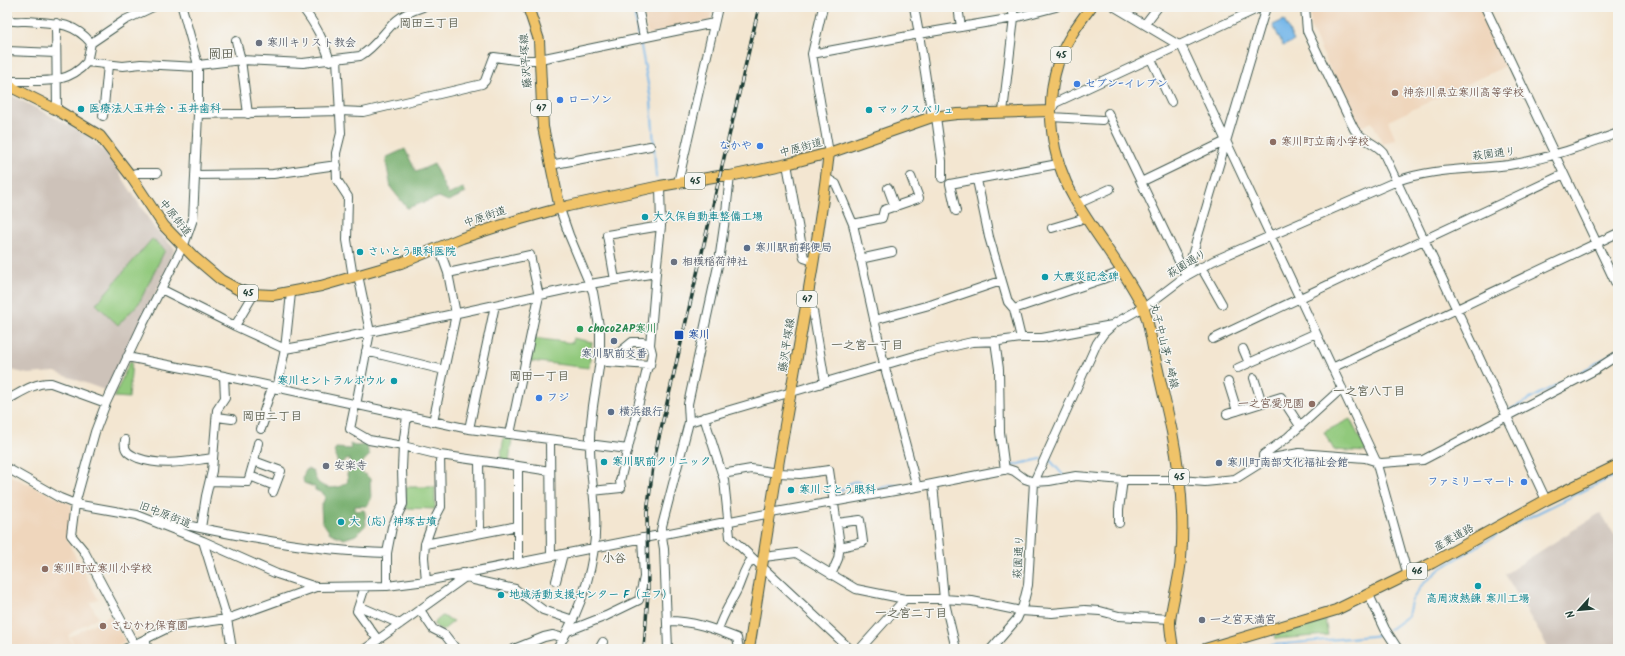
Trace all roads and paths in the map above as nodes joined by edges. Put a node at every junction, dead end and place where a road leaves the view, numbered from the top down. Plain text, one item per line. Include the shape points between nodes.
1 (152, 7) edge
2 (182, 7) edge
3 (302, 7) edge
4 (423, 7) edge
5 (528, 7) edge
6 (638, 7) edge
7 (718, 7) edge
8 (823, 7) edge
9 (914, 7) edge
10 (958, 7) edge
11 (1012, 7) edge
12 (1056, 7) edge
13 (1091, 7) edge
14 (1115, 7) edge
15 (1158, 7) edge
16 (1261, 7) edge
17 (1266, 7) edge
18 (1305, 7) edge
19 (1485, 7) edge
20 (1250, 9) edge
21 (1014, 18) junction
22 (8, 22) edge
23 (56, 23) junction
24 (714, 23) junction
25 (1144, 23) junction
26 (961, 27) junction
27 (919, 34) junction
28 (640, 38) junction
29 (236, 41) dead end
30 (91, 43) junction
31 (1180, 46) junction
32 (7, 51) edge
33 (56, 53) junction
34 (812, 54) junction
35 (540, 58) junction
36 (1151, 59) junction
37 (241, 60) junction
38 (334, 60) junction
39 (88, 62) junction
40 (108, 65) junction
41 (198, 66) junction
42 (56, 80) junction
43 (7, 81) edge
44 (7, 85) edge
45 (1168, 100) dead end
46 (56, 110) junction
47 (340, 111) junction
48 (1003, 112) junction
49 (198, 114) junction
50 (248, 114) junction
51 (1051, 114) junction
52 (103, 116) dead end
53 (934, 117) junction
54 (1618, 133) edge
55 (1226, 141) junction
56 (650, 146) dead end
57 (829, 153) junction
58 (1555, 155) junction
59 (787, 164) junction
60 (1058, 164) junction
61 (337, 165) junction
62 (550, 165) junction
63 (157, 173) dead end
64 (944, 173) dead end
65 (1564, 174) junction
66 (130, 175) junction
67 (195, 175) junction
68 (730, 176) junction
69 (911, 177) dead end
70 (826, 178) junction
71 (977, 180) junction
72 (1397, 181) junction
73 (1141, 182) junction
74 (678, 183) junction
75 (660, 186) junction
76 (888, 188) dead end
77 (1108, 192) dead end
78 (1077, 204) junction
79 (953, 206) dead end
80 (895, 207) junction
81 (560, 209) junction
82 (1085, 216) junction
83 (852, 224) junction
84 (661, 226) junction
85 (1057, 229) dead end
86 (1618, 233) edge
87 (1270, 236) junction
88 (1424, 241) junction
89 (1596, 243) junction
90 (183, 246) junction
91 (439, 248) junction
92 (892, 252) dead end
93 (860, 259) junction
94 (813, 261) junction
95 (1201, 267) junction
96 (1123, 271) junction
97 (448, 273) junction
98 (656, 273) junction
99 (356, 276) junction
100 (1186, 276) junction
101 (615, 280) junction
102 (1001, 281) junction
103 (591, 285) junction
104 (1618, 288) edge
105 (161, 289) junction
106 (291, 292) junction
107 (254, 294) junction
108 (539, 296) junction
109 (1300, 298) junction
110 (1222, 304) dead end
111 (495, 305) junction
112 (806, 305) junction
113 (1144, 307) junction
114 (1014, 309) junction
115 (1457, 309) junction
116 (456, 314) junction
117 (874, 320) junction
118 (1112, 325) junction
119 (235, 326) junction
120 (370, 332) junction
121 (1316, 333) junction
122 (1022, 338) junction
123 (1214, 339) dead end
124 (995, 341) junction
125 (650, 345) junction
126 (286, 349) junction
127 (1243, 349) dead end
128 (366, 352) junction
129 (1618, 355) edge
130 (127, 357) junction
131 (600, 359) junction
132 (1249, 363) junction
133 (884, 364) junction
134 (648, 365) junction
135 (1238, 368) dead end
136 (1332, 368) junction
137 (444, 370) junction
138 (224, 376) junction
139 (1254, 378) dead end
140 (825, 382) junction
141 (1228, 382) dead end
142 (274, 388) junction
143 (1342, 388) junction
144 (792, 392) junction
145 (7, 400) edge
146 (106, 403) junction
147 (1262, 403) junction
148 (355, 405) junction
149 (1237, 411) junction
150 (1227, 414) dead end
151 (1506, 414) junction
152 (407, 416) junction
153 (217, 417) junction
154 (704, 417) junction
155 (232, 419) dead end
156 (433, 422) junction
157 (689, 422) junction
158 (265, 426) dead end
159 (1300, 426) junction
160 (469, 429) junction
161 (510, 434) junction
162 (125, 440) dead end
163 (550, 440) junction
164 (258, 443) dead end
165 (590, 445) junction
166 (403, 446) junction
167 (628, 449) junction
168 (440, 455) junction
169 (213, 458) junction
170 (1263, 459) junction
171 (254, 461) junction
172 (479, 461) junction
173 (1376, 461) junction
174 (1618, 465) edge
175 (518, 466) junction
176 (8, 470) edge
177 (778, 470) junction
178 (1004, 470) junction
179 (550, 471) junction
180 (722, 474) junction
181 (250, 476) junction
182 (1123, 480) junction
183 (1180, 480) junction
184 (210, 481) junction
185 (1034, 482) junction
186 (933, 484) junction
187 (917, 487) junction
188 (592, 491) junction
189 (834, 500) junction
190 (1546, 500) junction
191 (75, 504) junction
192 (771, 513) junction
193 (838, 522) junction
194 (728, 523) junction
195 (168, 524) junction
196 (1119, 524) dead end
197 (518, 526) junction
198 (201, 528) junction
199 (480, 533) junction
200 (662, 535) junction
201 (642, 538) junction
202 (203, 541) junction
203 (425, 544) junction
204 (594, 547) junction
205 (840, 547) junction
206 (387, 552) junction
207 (563, 554) junction
208 (551, 556) junction
209 (764, 557) junction
210 (752, 559) junction
211 (518, 562) junction
212 (762, 568) junction
213 (831, 575) junction
214 (463, 576) junction
215 (1408, 576) junction
216 (426, 581) junction
217 (556, 581) dead end
218 (387, 586) junction
219 (316, 587) junction
220 (365, 587) junction
221 (1369, 595) junction
222 (905, 599) junction
223 (944, 599) junction
224 (359, 606) junction
225 (420, 610) junction
226 (1020, 611) junction
227 (227, 619) junction
228 (1171, 619) junction
229 (573, 620) junction
230 (667, 622) junction
231 (400, 624) junction
232 (718, 630) junction
233 (566, 635) junction
234 (145, 640) junction
235 (378, 640) junction
236 (134, 644) junction
237 (125, 649) edge
238 (148, 649) edge
239 (232, 649) edge
240 (365, 649) edge
241 (456, 649) edge
242 (514, 649) edge
243 (558, 649) edge
244 (668, 649) edge
245 (739, 649) edge
246 (749, 649) edge
247 (850, 649) edge
248 (860, 649) edge
249 (956, 649) edge
250 (991, 649) edge
251 (1173, 649) edge
252 (1205, 649) edge
253 (1398, 649) edge

1 - 30 street via 125,20
2 - 41 street
3 - 38 street via 315,23
4 - 38 street via 397,20 368,52 360,56
5 - 35 main road, 藤沢平塚線 / 47 via 539,40
6 - 28 street
7 - 24 street
8 - 34 street
9 - 27 street
10 - 26 street
11 - 21 street
12 - 21 street
13 - 51 main road, 丸子中山茅ヶ崎線 / 45 via 1070,38 1058,62
14 - 25 street
15 - 25 street
16 - 20 street
17 - 55 street
18 - 72 street via 1307,31 1354,129 1383,152
19 - 58 street
20 - 31 street
21 - 26 street
21 - 48 street
22 - 23 street
23 - 30 street via 78,29
23 - 33 street
24 - 28 street
24 - 74 street
25 - 31 street
26 - 27 street
27 - 34 street
27 - 53 street
28 - 35 street
29 - 37 street
30 - 39 street
31 - 36 street
31 - 55 street
32 - 33 street
33 - 42 street
34 - 57 street
35 - 47 street via 516,60 494,56 482,84 363,112
35 - 62 main road, 藤沢平塚線 / 47 via 543,127
36 - 45 street
36 - 51 street via 1055,104
37 - 38 street via 303,63
37 - 41 street
37 - 50 street
38 - 47 street
39 - 40 street
39 - 42 street via 74,74
40 - 41 street
40 - 52 street
41 - 49 street
42 - 43 street
42 - 46 street
44 - 46 main road, 中原街道 / 45
46 - 66 main road, 中原街道 / 45 via 100,136
47 - 50 street
47 - 61 street via 341,133 336,153
48 - 51 main road, 中原街道 / 45
48 - 53 main road, 中原街道 / 45
49 - 50 street
49 - 67 street
51 - 60 main road, 丸子中山茅ヶ崎線 / 45
51 - 73 street via 1100,116
53 - 57 main road, 中原街道 / 45
53 - 64 street via 943,144
54 - 58 street, 萩園通り
55 - 73 street
55 - 87 street
55 - 100 street
56 - 62 street
57 - 59 main road, 中原街道 / 45
57 - 70 main road, 藤沢平塚線 / 47
58 - 65 street
58 - 72 street, 萩園通り via 1509,165 1416,174
59 - 68 main road, 中原街道 / 45
59 - 94 street via 804,258
60 - 71 street
60 - 78 main road, 丸子中山茅ヶ崎線 / 45
61 - 67 street via 273,174
61 - 99 street via 337,180 348,197 347,240
62 - 81 main road, 藤沢平塚線 / 47
63 - 66 street
65 - 88 street
65 - 89 street
66 - 90 main road, 中原街道 / 45 via 164,226
67 - 90 street via 192,219
68 - 74 main road, 中原街道 / 45
68 - 157 street via 719,262 688,404
69 - 80 street via 919,198
70 - 83 street via 836,184
70 - 94 main road, 藤沢平塚線 / 47
71 - 79 street via 950,184
71 - 102 street
72 - 87 street, 萩園通り
72 - 88 street
73 - 100 street
74 - 75 main road, 中原街道 / 45
75 - 81 main road, 中原街道 / 45
75 - 84 street
76 - 80 street
77 - 78 street
78 - 82 main road, 丸子中山茅ヶ崎線 / 45
80 - 83 street via 884,210 882,218
81 - 91 main road, 中原街道 / 45 via 491,227
81 - 103 street
82 - 85 street
82 - 96 main road, 丸子中山茅ヶ崎線 / 45
83 - 93 street
84 - 98 street
84 - 101 street via 607,235
86 - 89 street
87 - 95 street, 萩園通り
87 - 109 street
88 - 109 street
88 - 115 street
89 - 104 street
89 - 115 street
90 - 105 street
90 - 107 main road, 中原街道 / 45 via 224,282 238,290
91 - 97 street
91 - 99 main road, 中原街道 / 45 via 401,263
92 - 93 street
93 - 117 street
94 - 112 main road, 藤沢平塚線 / 47
95 - 100 street, 萩園通り
95 - 110 street via 1219,292
96 - 113 main road, 丸子中山茅ヶ崎線 / 45
96 - 114 street
97 - 108 street via 530,255
97 - 116 street
98 - 101 street
98 - 125 street
99 - 106 main road, 中原街道 / 45
99 - 120 street
100 - 113 street, 萩園通り
101 - 103 street
102 - 114 street via 1008,302
102 - 117 street via 933,304
103 - 108 street
103 - 131 street via 600,332
105 - 119 street
105 - 130 street
106 - 107 main road, 中原街道 / 45 via 273,295
106 - 126 street
107 - 119 street
108 - 111 street
108 - 161 street
109 - 121 street
109 - 123 street
111 - 116 street
111 - 160 street
112 - 140 street via 813,311
112 - 144 main road, 藤沢平塚線 / 47
113 - 118 street, 萩園通り
113 - 183 main road, 丸子中山茅ヶ崎線 / 45
114 - 122 street
115 - 136 street
115 - 151 street
116 - 120 street
116 - 137 street
117 - 133 street
118 - 122 street via 1050,337
118 - 185 street, 萩園通り via 1091,354
119 - 126 street
120 - 126 street
120 - 128 street
121 - 132 street
121 - 136 street
122 - 124 street
124 - 133 street via 972,342
124 - 178 street via 999,369 1000,432
125 - 131 street via 632,342 616,356
125 - 134 street via 652,353
126 - 142 street
127 - 132 street
128 - 137 street
128 - 148 street
129 - 151 street via 1595,370
130 - 138 street
130 - 146 street
131 - 134 street via 607,362
131 - 165 street
132 - 135 street
133 - 140 street
133 - 187 street
134 - 167 street
136 - 143 street
137 - 156 street
138 - 142 street
138 - 153 street via 225,398 217,410
139 - 147 street
140 - 144 street
141 - 149 street
142 - 148 street
142 - 158 street via 262,410 266,415
143 - 159 street
143 - 173 street
144 - 154 street
144 - 177 main road, 藤沢平塚線 / 47
145 - 146 street via 45,382
146 - 191 street via 91,443
147 - 149 street
147 - 159 street via 1281,397
148 - 152 street
148 - 166 street via 350,429 369,440
149 - 150 street
151 - 173 street via 1423,460 1387,463
151 - 190 street
152 - 156 street
152 - 166 street
153 - 155 street
153 - 169 street
154 - 157 street
154 - 180 street
156 - 160 street
157 - 200 street via 662,525
159 - 170 street
160 - 161 street
161 - 163 street
162 - 169 street via 128,453 158,464
163 - 165 street
163 - 179 street
164 - 171 street
165 - 167 street
165 - 188 street
166 - 168 street
166 - 206 street via 403,504 392,527
167 - 188 street via 620,481 621,488
168 - 172 street
168 - 203 street via 441,507
169 - 184 street
170 - 173 street via 1299,453
170 - 183 street via 1241,476 1227,480
171 - 181 street
171 - 181 street via 281,471 274,489
172 - 175 street
172 - 199 street
173 - 215 street
174 - 190 main road, 産業道路 / 46
175 - 179 street
175 - 197 street
176 - 191 street, 旧中原街道
177 - 180 street via 751,469
177 - 189 street via 800,474 830,470
177 - 192 main road, 47
178 - 185 street via 1014,471
178 - 186 street
179 - 208 street
180 - 194 street
181 - 184 street via 248,482
182 - 183 street
182 - 185 street via 1076,476
182 - 196 street
183 - 228 main road, 丸子中山茅ヶ崎線 / 45 via 1183,513 1181,559
184 - 198 street
185 - 226 street, 萩園通り via 1028,585
186 - 187 street
186 - 223 street
187 - 189 street
188 - 204 street via 595,513
189 - 192 street
189 - 193 street
190 - 215 main road, 産業道路 / 46
191 - 195 street, 旧中原街道 via 137,515
191 - 236 street via 71,536 84,551
192 - 194 street
192 - 209 main road, 47
193 - 205 street
193 - 205 street via 860,520 862,542
194 - 200 street
194 - 210 street via 730,537
195 - 198 street
195 - 202 street, 旧中原街道
197 - 199 street
197 - 211 street
198 - 206 street via 292,545 352,552
199 - 203 street
200 - 201 street
200 - 230 street
201 - 204 street
201 - 233 street via 644,577 639,600
202 - 219 street, 旧中原街道 via 277,574
202 - 227 street
203 - 216 street
204 - 207 street
204 - 229 street via 584,593
205 - 213 street
206 - 218 street
207 - 208 street
207 - 217 street
208 - 211 street
209 - 212 main road, 47
209 - 213 street via 796,553
210 - 212 street
210 - 232 street via 743,573
211 - 214 street
212 - 246 main road, 47
212 - 247 street
213 - 222 street via 856,589
214 - 216 street
214 - 225 street
214 - 229 street via 515,589 543,610
215 - 221 main road, 産業道路 / 46
216 - 218 street
218 - 220 street
219 - 220 street
219 - 227 street
220 - 224 street
221 - 252 main road, 産業道路 / 46 via 1328,613
221 - 253 street
222 - 223 street
222 - 248 street
223 - 226 street via 972,601
223 - 249 street
224 - 231 street
224 - 235 street via 357,611
225 - 231 street
225 - 241 street via 433,629 445,636
226 - 228 street via 1052,613 1085,610 1119,616
226 - 250 street, 萩園通り via 1011,627
227 - 234 street via 170,627
227 - 239 street
228 - 251 main road, 丸子中山茅ヶ崎線 / 45
229 - 233 street
230 - 232 street via 685,621
230 - 244 street
231 - 235 street
232 - 245 street via 737,638
233 - 242 street via 544,637
233 - 243 street
234 - 236 street
234 - 238 street
235 - 240 street
236 - 237 street

